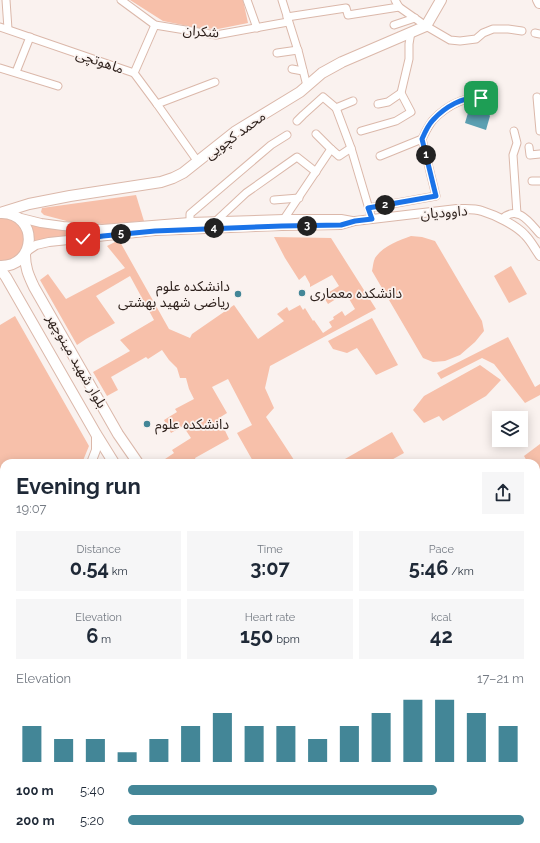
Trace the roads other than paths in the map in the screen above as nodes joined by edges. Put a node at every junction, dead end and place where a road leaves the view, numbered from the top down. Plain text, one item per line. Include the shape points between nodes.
1 (6, 0) edge
2 (121, 0) edge
3 (247, 0) edge
4 (282, 0) edge
5 (441, 0) edge
6 (537, 0) edge
7 (397, 3) edge
8 (540, 4) edge
9 (415, 18) junction
10 (288, 20) junction
11 (394, 24) dead end
12 (155, 25) junction
13 (426, 26) junction
14 (0, 27) edge
15 (257, 28) junction
16 (8, 29) junction
17 (522, 31) dead end
18 (411, 32) junction
19 (30, 37) junction
20 (298, 50) junction
21 (277, 53) dead end
22 (0, 68) edge
23 (292, 69) dead end
24 (303, 71) junction
25 (16, 72) junction
26 (134, 73) junction
27 (215, 82) dead end
28 (58, 86) dead end
29 (307, 86) junction
30 (401, 92) junction
31 (537, 97) dead end
32 (353, 101) dead end
33 (491, 102) dead end
34 (158, 104) junction
35 (378, 104) dead end
36 (336, 108) junction
37 (297, 121) dead end
38 (361, 131) dead end
39 (514, 131) dead end
40 (540, 131) edge
41 (316, 134) dead end
42 (287, 135) dead end
43 (422, 139) junction
44 (529, 147) dead end
45 (351, 148) junction
46 (331, 150) junction
47 (540, 154) edge
48 (380, 156) dead end
49 (198, 162) junction
50 (316, 172) junction
51 (299, 198) junction
52 (274, 200) dead end
53 (368, 208) junction
54 (0, 213) edge
55 (517, 214) junction
56 (16, 216) junction
57 (284, 219) junction
58 (372, 219) junction
59 (502, 219) junction
60 (216, 221) junction
61 (355, 221) junction
62 (190, 222) junction
63 (103, 233) junction
64 (540, 234) edge
65 (26, 253) junction
66 (540, 256) edge
67 (0, 267) edge
68 (96, 434) junction
69 (93, 459) edge
70 (112, 459) edge
71 (135, 459) edge

1 - 16 street
2 - 12 street, شکران
3 - 15 street
4 - 10 street
5 - 13 main road
6 - 8 street
7 - 9 street
7 - 10 street, شکران via 348,15 346,8
9 - 11 street
9 - 13 street
10 - 15 street, شکران
10 - 20 street
12 - 15 street, شکران via 216,35
12 - 26 street
13 - 17 street via 450,40 476,40 493,29
13 - 18 main road, محمد کچویی
14 - 16 street, ماهوتچی
16 - 19 street, ماهوتچی
18 - 29 main road, محمد کچویی via 367,49 322,73
18 - 30 street via 409,59
19 - 25 street
19 - 26 street, ماهوتچی
20 - 21 street
20 - 24 street
22 - 25 street
23 - 24 street
24 - 29 street
25 - 28 street
26 - 34 street, ماهوتچی
27 - 34 street
29 - 49 main road, محمد کچویی via 236,131
30 - 35 street via 388,102
30 - 38 street via 411,112 396,121
31 - 40 street
32 - 36 street
33 - 43 street via 477,98 453,104 433,120
34 - 49 street, ماهوتچی
36 - 37 street via 323,97
36 - 45 street
39 - 55 street via 517,143 513,155
41 - 46 street
42 - 62 street via 271,145 190,214
43 - 48 street
43 - 53 street via 436,196
44 - 47 street via 530,155
45 - 46 street via 338,156
45 - 53 street
46 - 50 street
49 - 54 main road, محمد کچویی via 183,173 161,182 70,196
50 - 51 street
50 - 60 street via 297,157 246,193
51 - 52 street
51 - 57 street
53 - 58 street
54 - 56 main road
55 - 59 street via 513,213
55 - 64 street via 523,216
56 - 63 street, داوودیان
56 - 65 main road, بلوار شهید مینوچهر via 22,221 29,235
57 - 60 street, داوودیان
57 - 61 street, داوودیان
58 - 59 street, داوودیان via 464,209 482,211
58 - 61 street, داوودیان
59 - 66 street, داوودیان via 526,236
60 - 62 street, داوودیان
61 - 63 street, داوودیان via 341,225
62 - 63 street, داوودیان
63 - 65 street, داوودیان via 36,245
65 - 67 main road via 13,264
65 - 71 main road, بلوار شهید مینوچهر via 27,272 34,287 118,434
67 - 68 main road, بلوار شهید مینوچهر
68 - 69 street via 96,450
68 - 70 main road, بلوار شهید مینوچهر

